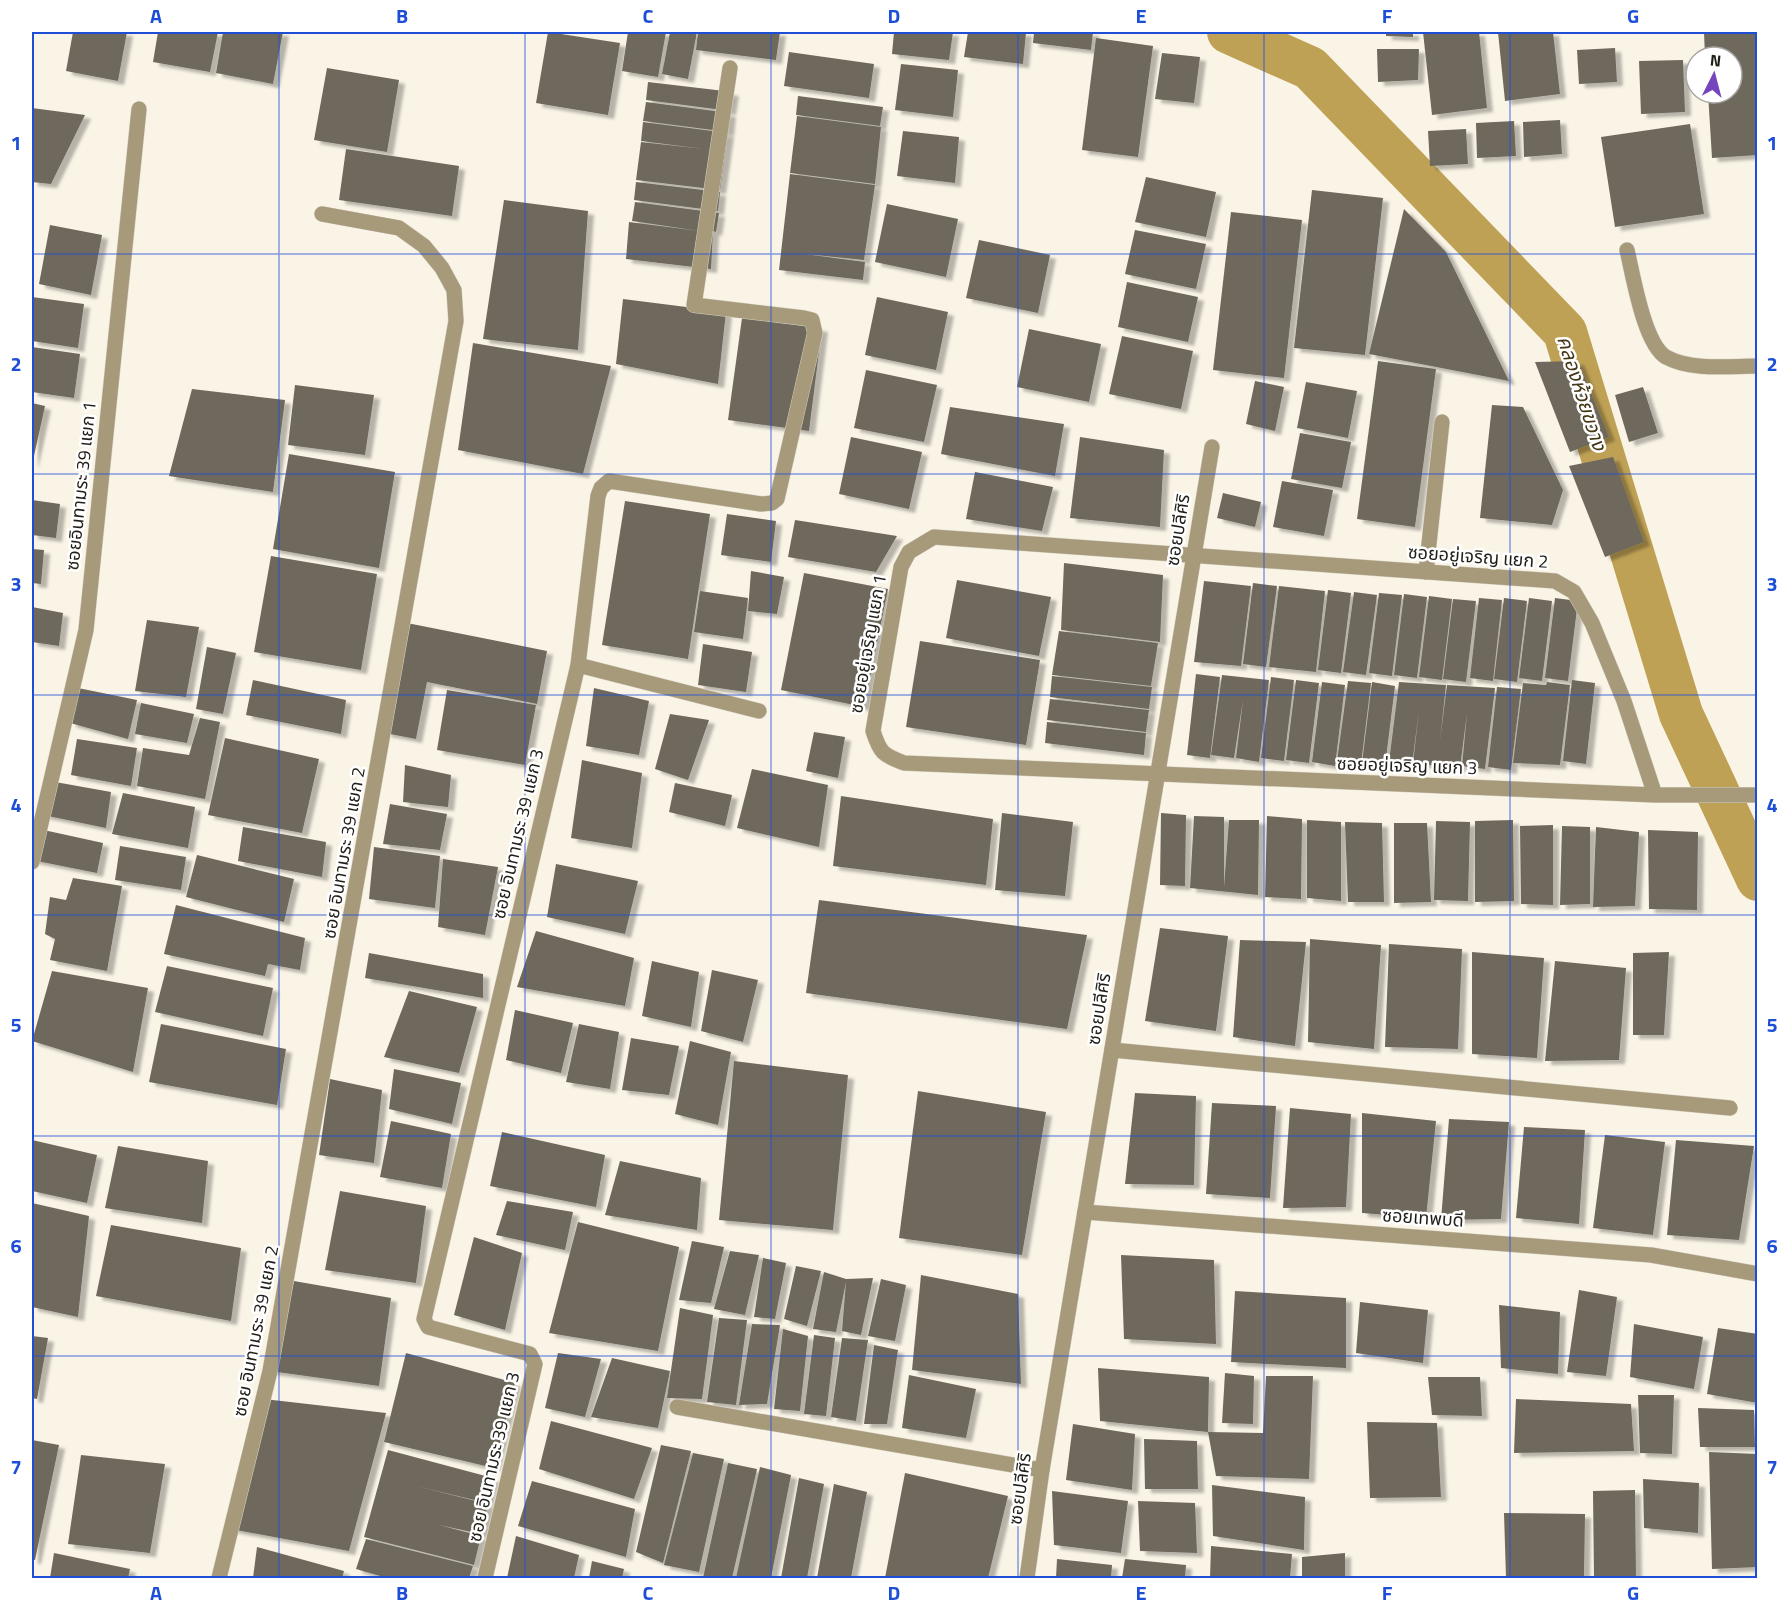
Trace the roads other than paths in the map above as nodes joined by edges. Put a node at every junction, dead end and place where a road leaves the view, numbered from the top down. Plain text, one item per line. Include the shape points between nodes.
1 (730, 68) dead end
2 (139, 109) dead end
3 (322, 214) dead end
4 (1627, 250) dead end
5 (1758, 366) edge
6 (1442, 422) dead end
7 (1212, 447) dead end
8 (1193, 558) junction
9 (1426, 572) junction
10 (578, 665) junction
11 (759, 711) dead end
12 (1158, 776) junction
13 (1655, 795) junction
14 (1754, 795) edge
15 (32, 862) edge
16 (1112, 1050) junction
17 (1730, 1108) dead end
18 (1085, 1212) junction
19 (1758, 1274) edge
20 (677, 1407) dead end
21 (1042, 1470) junction
22 (219, 1578) edge
23 (485, 1578) edge
24 (1027, 1578) edge

1 - 10 street, ซอย อินทามระ 39 แยก 3 via 694,305 812,320 815,333 783,483 777,499 761,504 609,481 601,488
2 - 15 street, ซอยอินทามระ 39 แยก 1 via 86,630
3 - 22 street, ซอย อินทามระ 39 แยก 2 via 399,228 424,246 454,290 456,321 270,1371
4 - 5 street via 1649,334 1665,357 1691,365
6 - 9 street
7 - 8 street, ซอยปลีศิริ
8 - 9 street, ซอยอยู่เจริญ แยก 2
8 - 12 street, ซอยปลีศิริ
8 - 12 street, ซอยอยู่เจริญ แยก 1 via 934,537 909,552 901,567 874,725 878,746 885,756 904,763
9 - 13 street, ซอยอยู่เจริญ แยก 2 via 1555,581 1574,592 1592,624 1624,701
10 - 11 street
10 - 23 street, ซอย อินทามระ 39 แยก 3 via 424,1319 428,1327 530,1354 535,1364
12 - 13 street, ซอยอยู่เจริญ แยก 3
12 - 16 street, ซอยปลีศิริ
13 - 14 street, ซอยอยู่เจริญ แยก 3
16 - 17 street
16 - 18 street, ซอยปลีศิริ
18 - 19 street, ซอยเทพบดี via 1651,1255
18 - 21 street, ซอยปลีศิริ
20 - 21 street
21 - 24 street, ซอยปลีศิริ

